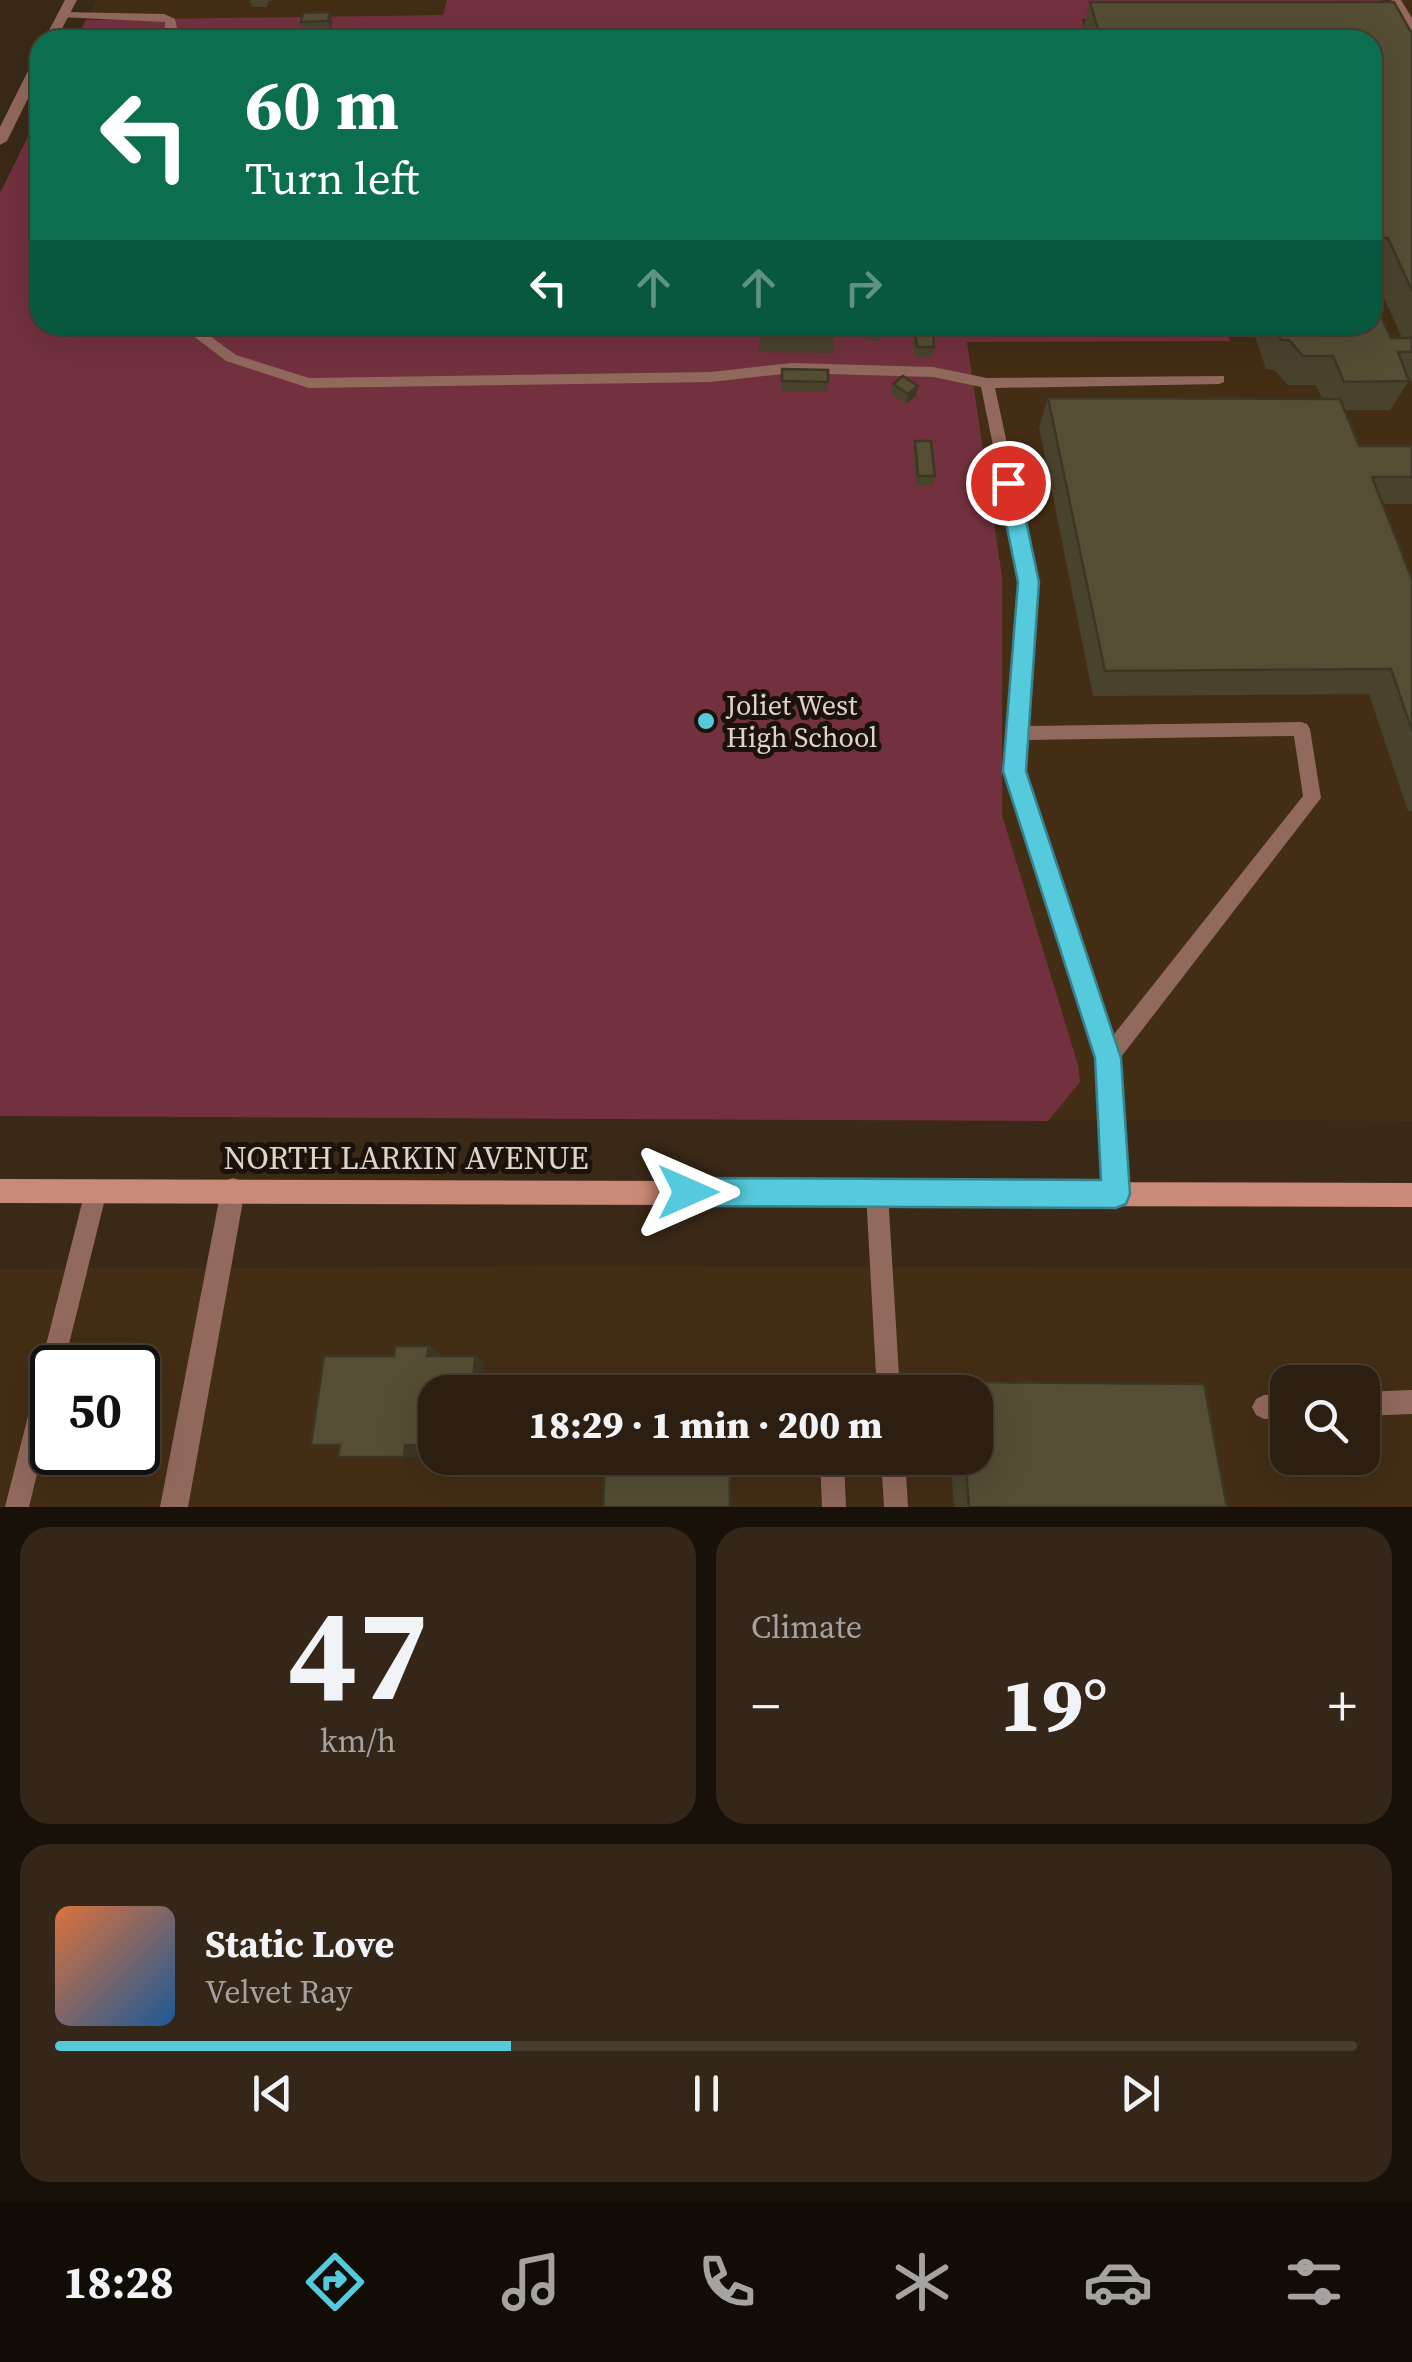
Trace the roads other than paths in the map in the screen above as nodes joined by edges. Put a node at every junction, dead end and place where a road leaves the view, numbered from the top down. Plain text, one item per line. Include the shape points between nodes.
1 (71, 0) edge
2 (1396, 0) edge
3 (63, 15) junction
4 (1412, 28) edge
5 (55, 30) edge
6 (169, 30) edge
7 (30, 81) edge
8 (0, 141) edge
9 (200, 335) edge
10 (1220, 379) dead end
11 (988, 383) junction
12 (1019, 733) junction
13 (1108, 1058) junction
14 (234, 1190) junction
15 (0, 1191) edge
16 (96, 1191) junction
17 (876, 1192) junction
18 (1116, 1194) junction
19 (1412, 1194) edge
20 (888, 1375) edge
21 (1412, 1402) edge
22 (1380, 1403) edge
23 (833, 1475) edge
24 (893, 1475) edge
25 (17, 1507) edge
26 (174, 1507) edge
27 (834, 1507) edge
28 (896, 1507) edge

1 - 3 street
2 - 4 lane
3 - 5 street
3 - 6 lane via 164,17 172,22
7 - 8 street
9 - 11 lane via 231,358 309,383 711,377 792,368 933,372
10 - 11 lane
11 - 12 lane via 1029,582
12 - 13 lane via 1015,771
12 - 13 lane via 1301,729 1312,798
13 - 18 lane
14 - 16 main road, NORTH LARKIN AVENUE
14 - 17 main road, NORTH LARKIN AVENUE
14 - 26 street
15 - 16 main road, NORTH LARKIN AVENUE
16 - 25 lane
17 - 18 main road, NORTH LARKIN AVENUE
17 - 20 lane
18 - 19 main road, NORTH LARKIN AVENUE
21 - 22 lane
23 - 27 lane
24 - 28 lane

